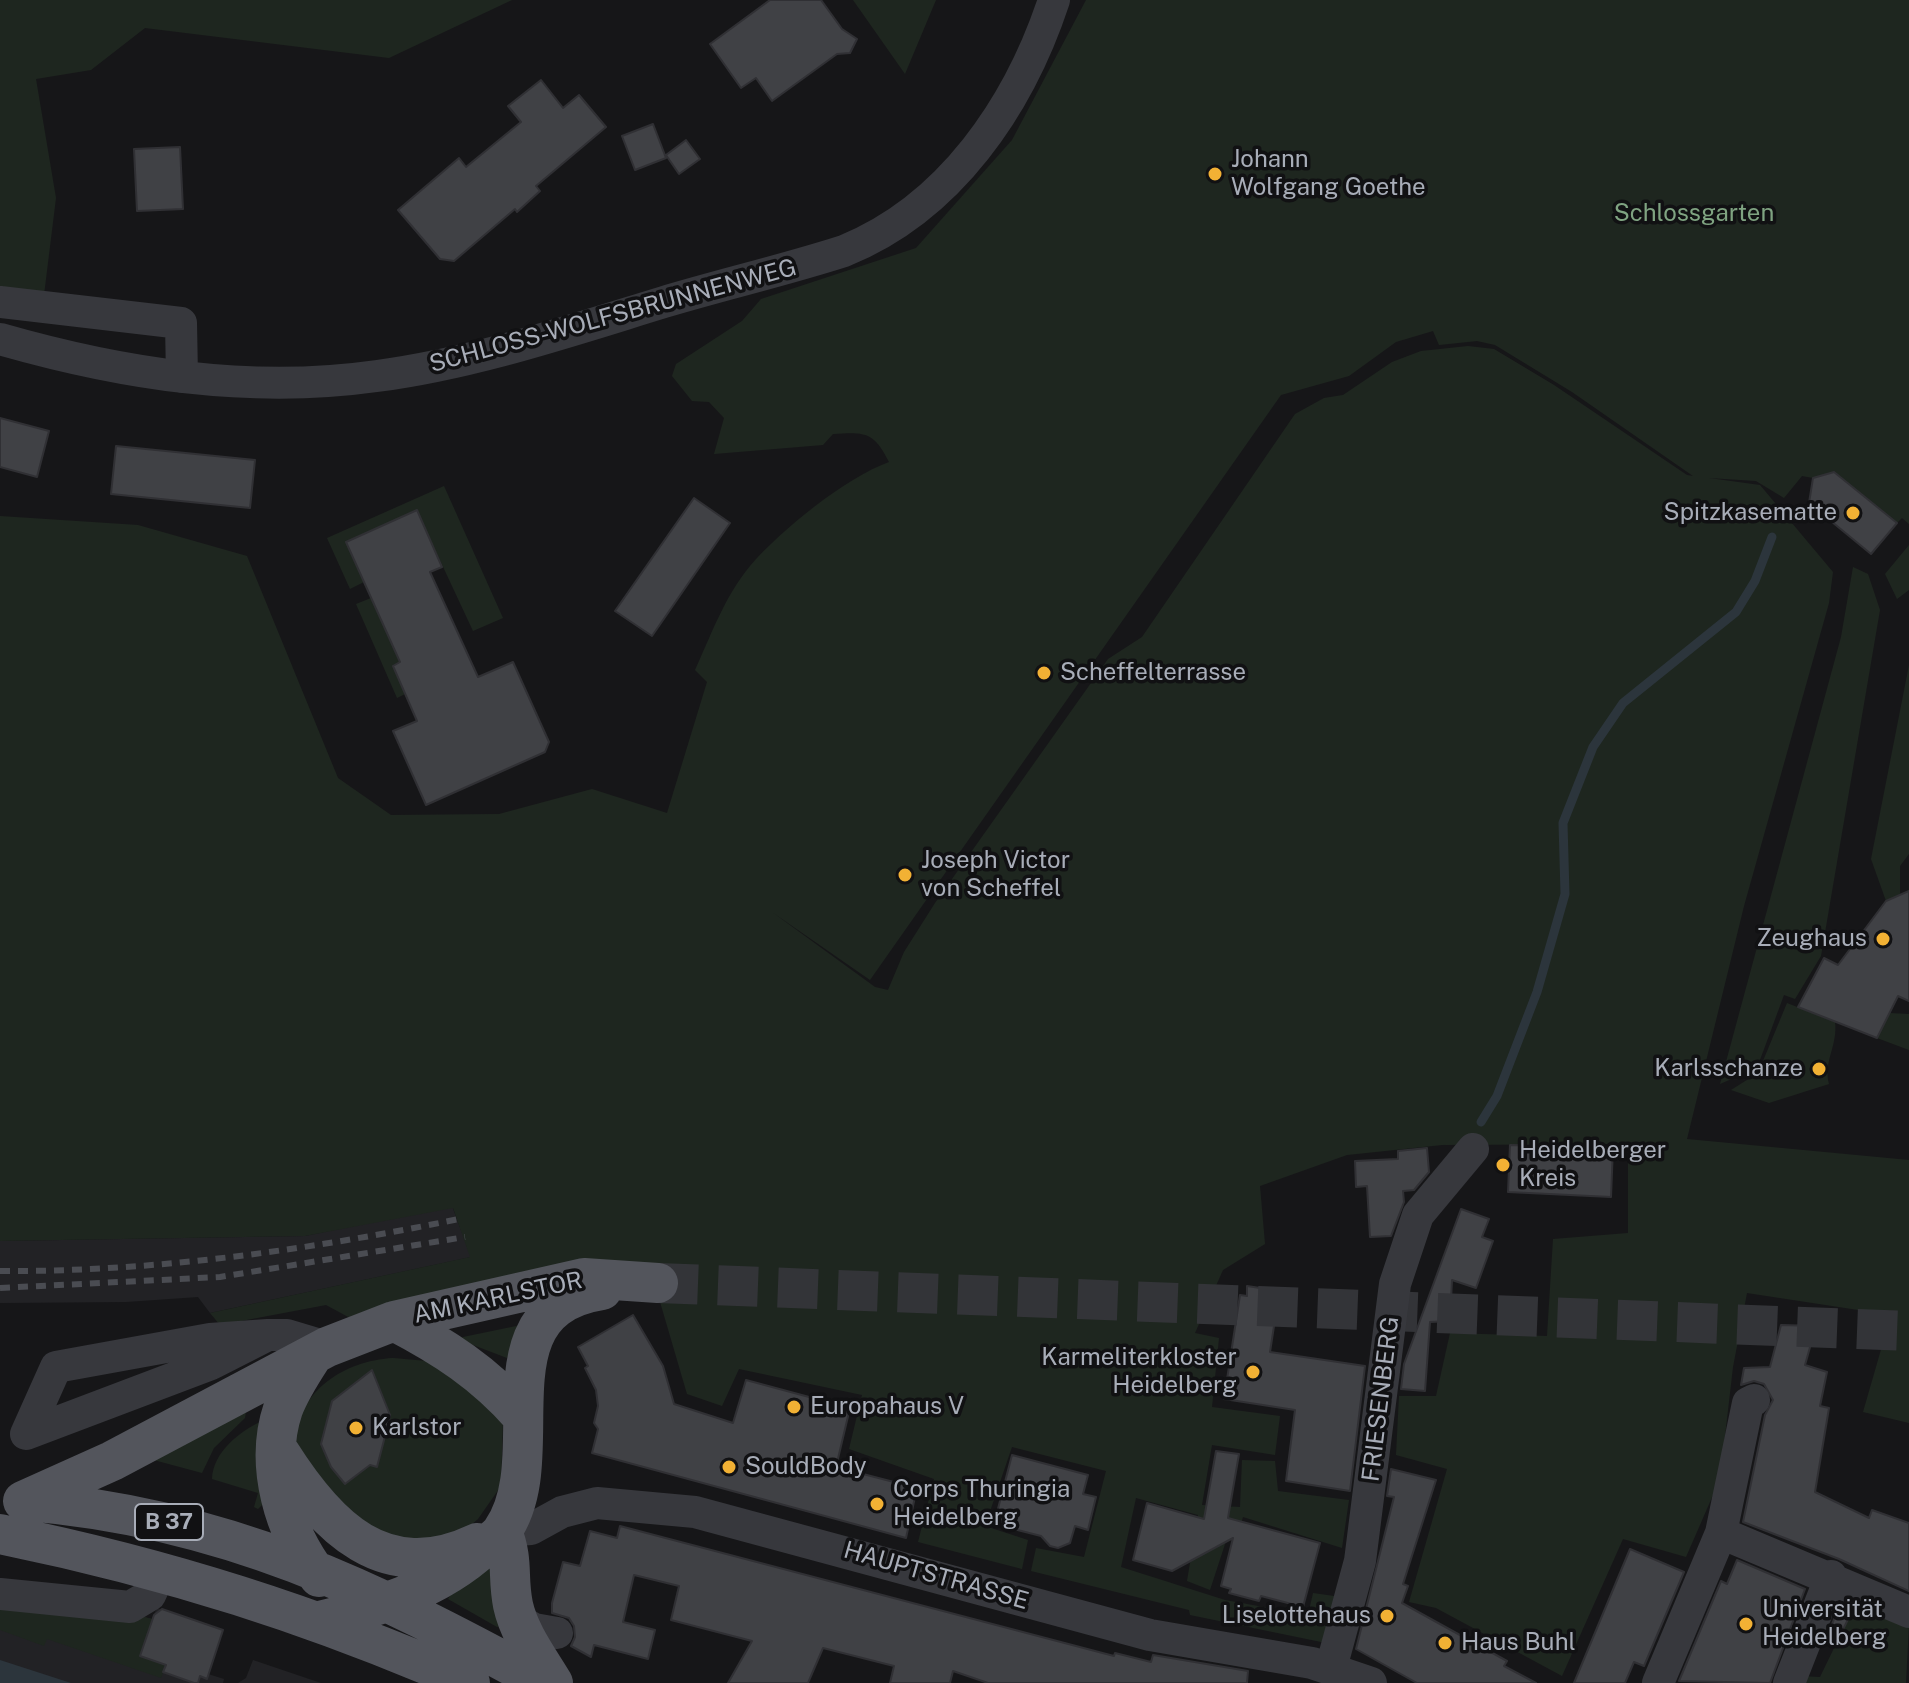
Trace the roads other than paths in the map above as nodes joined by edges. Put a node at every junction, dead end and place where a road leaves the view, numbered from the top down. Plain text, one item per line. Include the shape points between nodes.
1 (1054, 0) edge
2 (0, 302) edge
3 (0, 339) edge
4 (182, 377) junction
5 (1474, 1155) dead end
6 (394, 1321) junction
7 (268, 1335) junction
8 (320, 1351) junction
9 (1754, 1400) dead end
10 (521, 1415) junction
11 (277, 1448) junction
12 (12, 1500) edge
13 (502, 1531) junction
14 (1721, 1533) junction
15 (0, 1534) edge
16 (311, 1566) junction
17 (161, 1571) junction
18 (1831, 1576) junction
19 (0, 1594) edge
20 (386, 1602) junction
21 (1909, 1612) edge
22 (517, 1619) junction
23 (347, 1625) junction
24 (557, 1633) dead end
25 (1331, 1668) junction
26 (1271, 1669) edge
27 (470, 1683) edge
28 (544, 1683) edge
29 (553, 1683) edge
30 (1371, 1683) edge
31 (1658, 1683) edge
32 (1789, 1683) edge

1 - 4 street, SCHLOSS-WOLFSBRUNNENWEG via 1023,75 983,139 929,202 865,243 518,346 424,368 302,382
2 - 4 street via 181,323
3 - 4 street, SCHLOSS-WOLFSBRUNNENWEG via 86,362
5 - 25 street, FRIESENBERG via 1418,1215 1395,1284 1360,1561
6 - 8 main road, AM KARLSTOR
6 - 10 main road via 467,1362
6 - 10 main road, AM KARLSTOR via 584,1278 658,1283 597,1290 549,1316 530,1344
7 - 7 street via 211,1364 26,1434 56,1367 210,1339
7 - 8 street via 287,1335
8 - 11 main road via 282,1412
8 - 12 main road, AM KARLSTOR via 112,1461
9 - 14 street via 1748,1403
10 - 13 main road, AM KARLSTOR via 523,1470
11 - 13 main road via 327,1517 375,1551 412,1558 455,1553
11 - 16 main road via 282,1503 290,1530
12 - 16 main road, B 37 via 158,1519
13 - 20 main road via 447,1576
13 - 22 main road via 512,1557
13 - 26 street, HAUPTSTRASSE via 531,1529 562,1512 597,1503 695,1512
14 - 18 street
14 - 31 street
15 - 17 main road, B 37
16 - 20 main road, B 37
16 - 23 main road
17 - 19 street via 150,1595 130,1607
17 - 23 main road, B 37
18 - 21 street
18 - 32 street
20 - 23 main road
20 - 28 main road, B 37
22 - 24 street
22 - 29 main road
23 - 27 main road, B 37
25 - 26 street, HAUPTSTRASSE
25 - 30 street, HAUPTSTRASSE

